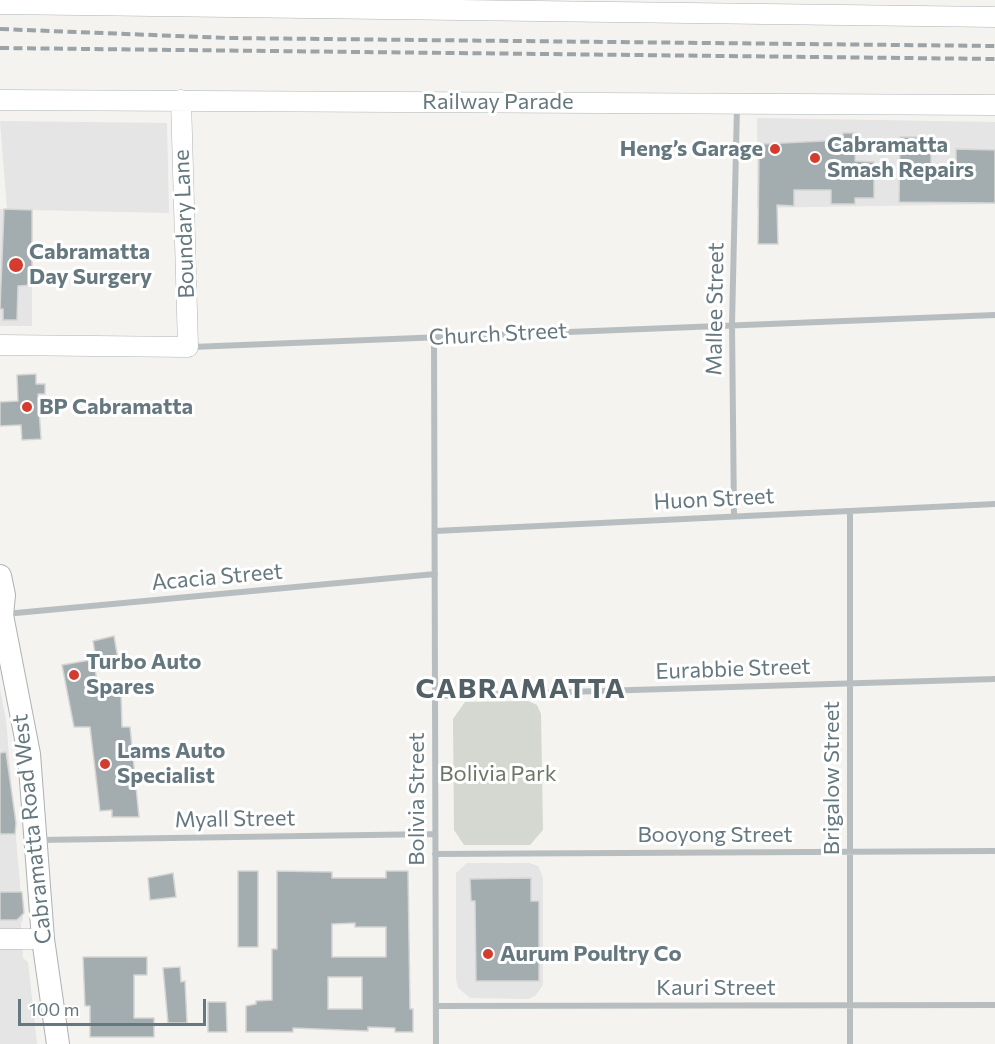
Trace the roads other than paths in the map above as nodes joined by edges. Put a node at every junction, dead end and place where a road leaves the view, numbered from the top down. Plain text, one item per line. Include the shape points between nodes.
1 (27, 3) edge
2 (0, 4) edge
3 (179, 4) edge
4 (995, 16) edge
5 (0, 100) edge
6 (181, 100) junction
7 (737, 102) junction
8 (995, 105) edge
9 (995, 315) edge
10 (732, 324) junction
11 (434, 338) junction
12 (0, 345) edge
13 (188, 347) junction
14 (995, 504) edge
15 (850, 512) junction
16 (734, 516) junction
17 (435, 531) junction
18 (435, 574) junction
19 (0, 576) edge
20 (1, 613) edge
21 (995, 679) edge
22 (850, 683) junction
23 (435, 696) junction
24 (435, 834) junction
25 (35, 840) junction
26 (995, 851) edge
27 (850, 852) junction
28 (435, 854) junction
29 (0, 939) edge
30 (43, 939) junction
31 (995, 1005) edge
32 (437, 1006) junction
33 (850, 1006) junction
34 (58, 1044) edge
35 (436, 1044) edge
36 (850, 1044) edge

1 - 2 street
1 - 3 street
3 - 4 street
5 - 6 street, Railway Parade
6 - 7 street, Railway Parade
6 - 13 street, Boundary Lane
7 - 8 street, Railway Parade
7 - 10 street, Mallee Street
9 - 10 street, Church Street
10 - 11 street, Church Street
10 - 16 street, Mallee Street
11 - 13 street, Church Street
11 - 17 street, Bolivia Street
12 - 13 street, Church Street
14 - 15 street, Huon Street
15 - 16 street, Huon Street
15 - 22 street, Brigalow Street
16 - 17 street, Huon Street
17 - 18 street, Bolivia Street
18 - 20 street, Acacia Street
18 - 23 street, Bolivia Street
19 - 20 main road, Cabramatta Road West via 4,595
20 - 25 main road, Cabramatta Road West via 29,754
21 - 22 street, Eurabbie Street
22 - 23 street, Eurabbie Street
22 - 27 street, Brigalow Street
23 - 24 street, Bolivia Street
24 - 25 street, Myall Street
24 - 28 street, Bolivia Street
25 - 30 main road, Cabramatta Road West
26 - 27 street, Booyong Street
27 - 28 street, Booyong Street
27 - 33 street, Brigalow Street
28 - 32 street, Bolivia Street
29 - 30 street
30 - 34 main road, Cabramatta Road West
31 - 33 street, Kauri Street
32 - 33 street, Kauri Street
32 - 35 street, Bolivia Street
33 - 36 street, Brigalow Street

